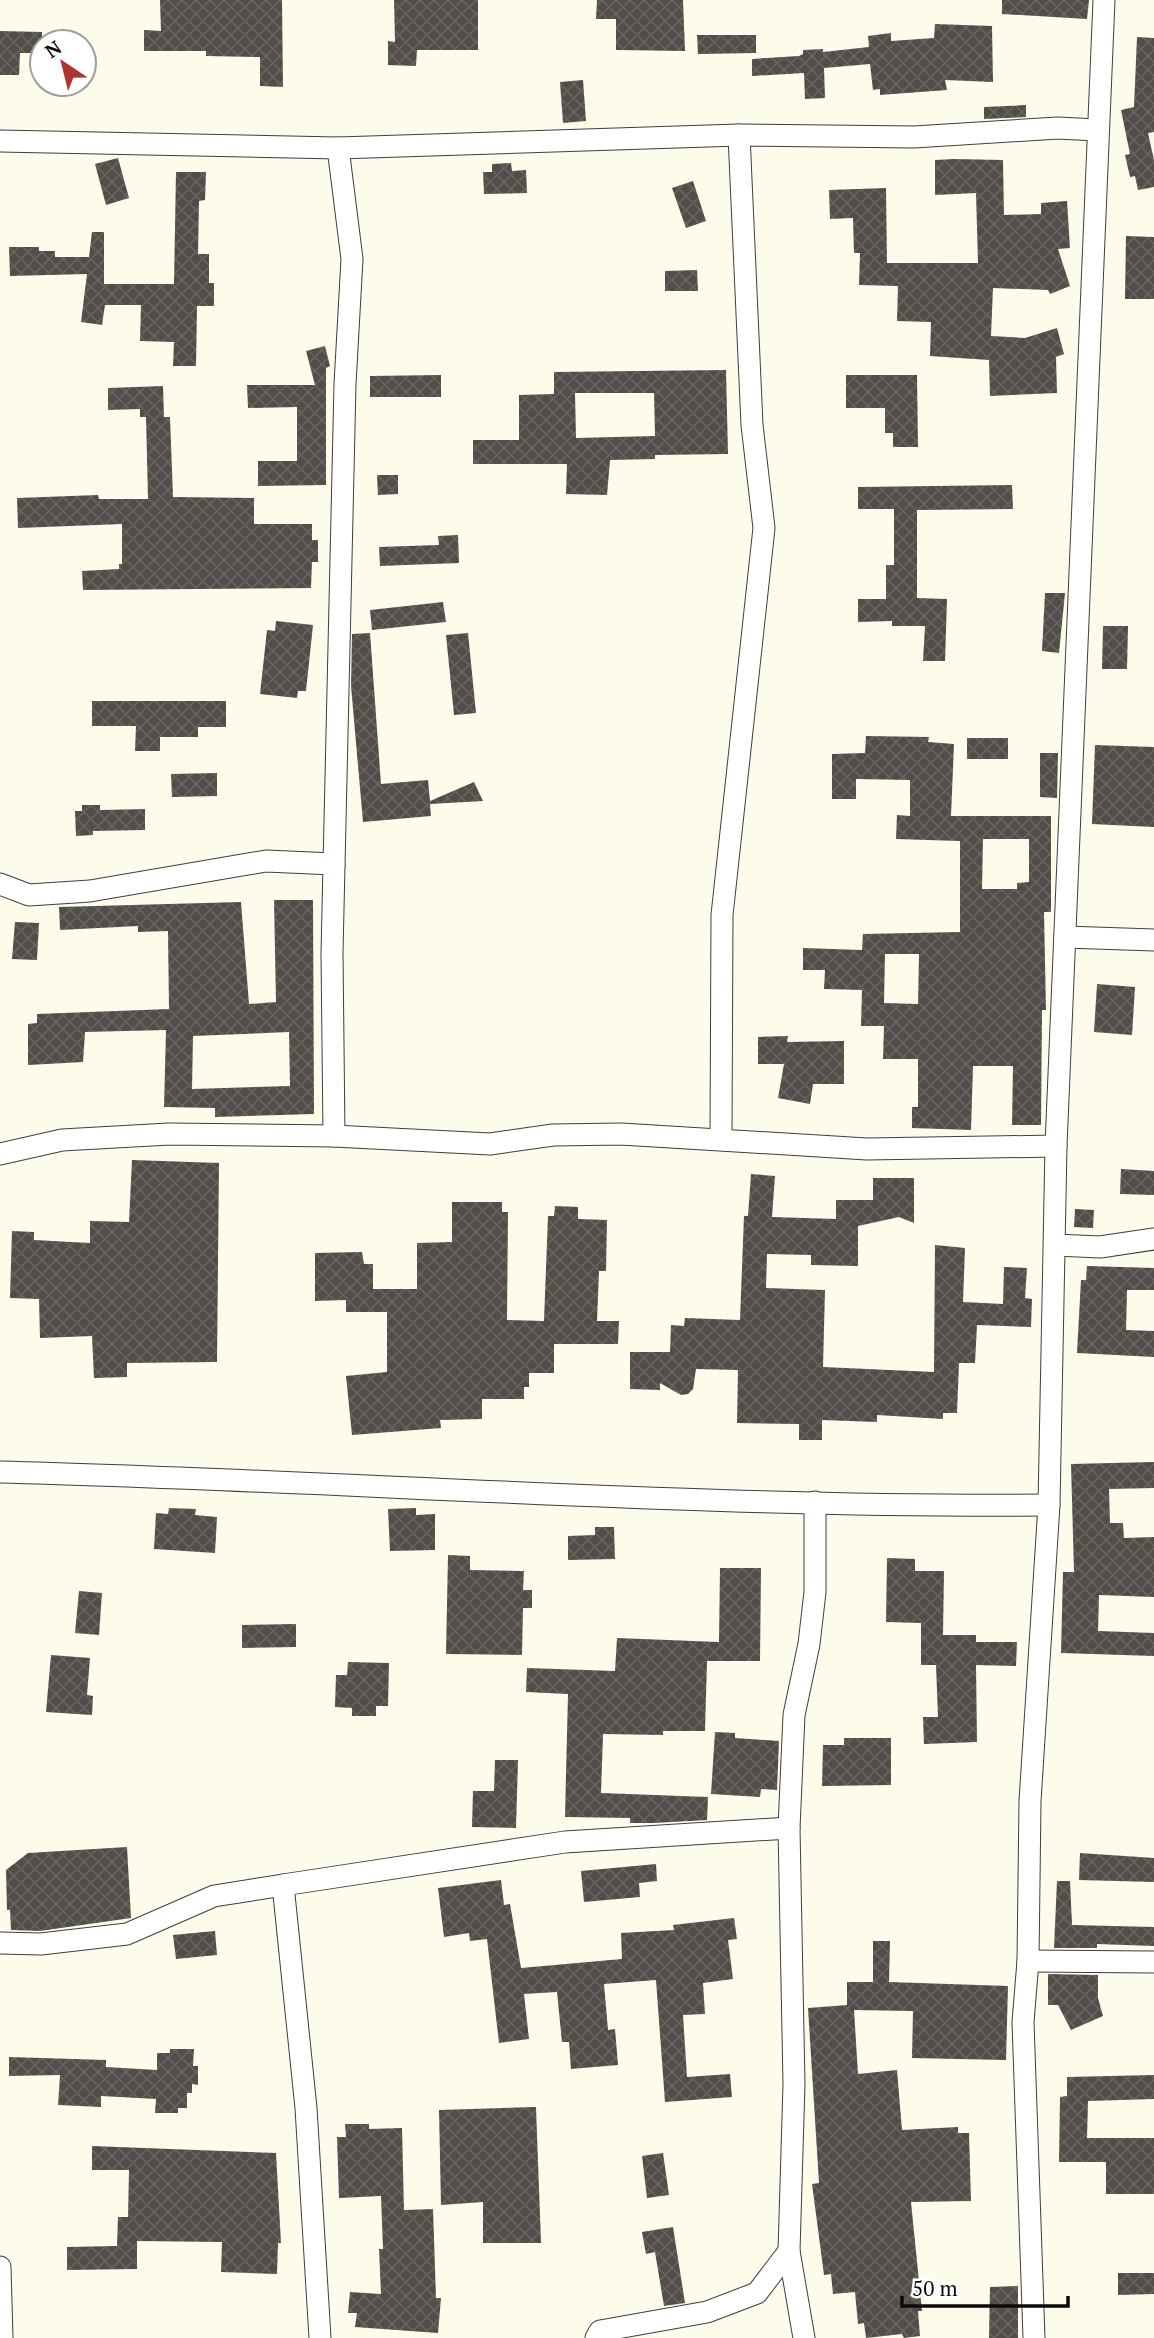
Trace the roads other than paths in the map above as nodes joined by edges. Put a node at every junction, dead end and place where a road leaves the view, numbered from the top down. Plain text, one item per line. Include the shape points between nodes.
1 (1104, 0) edge
2 (1097, 130) junction
3 (739, 135) junction
4 (0, 141) edge
5 (338, 148) junction
6 (334, 864) junction
7 (0, 884) edge
8 (1065, 937) junction
9 (1154, 940) edge
10 (334, 1136) junction
11 (720, 1138) junction
12 (1056, 1146) junction
13 (0, 1154) edge
14 (1154, 1239) edge
15 (1055, 1245) junction
16 (0, 1472) edge
17 (815, 1502) junction
18 (1049, 1504) junction
19 (789, 1828) junction
20 (282, 1885) junction
21 (0, 1943) edge
22 (1028, 1961) junction
23 (1154, 1962) edge
24 (789, 2251) junction
25 (0, 2267) edge
26 (2, 2338) edge
27 (320, 2338) edge
28 (596, 2338) edge
29 (804, 2338) edge
30 (1034, 2338) edge

1 - 2 street
2 - 3 street via 914,137
2 - 8 street
3 - 5 street
3 - 11 street via 752,425 764,528 722,915
4 - 5 street
5 - 6 street via 352,259
6 - 7 street via 266,860 90,891 29,895
6 - 10 street
8 - 9 street
8 - 12 street
10 - 11 street via 490,1144 553,1135
10 - 13 street via 169,1134 76,1139
11 - 12 street via 867,1149
12 - 15 street
14 - 15 street via 1100,1247
15 - 18 street
16 - 17 street
17 - 18 street
17 - 19 street via 815,1592 794,1715
18 - 22 street via 1030,1801
19 - 20 street via 565,1842
19 - 24 street via 794,2084
20 - 21 street via 214,1896 127,1934 41,1944
20 - 27 street via 306,2108
22 - 23 street
22 - 30 street via 1023,2022
24 - 28 street via 757,2293 707,2312 600,2331
24 - 29 street
25 - 26 street

